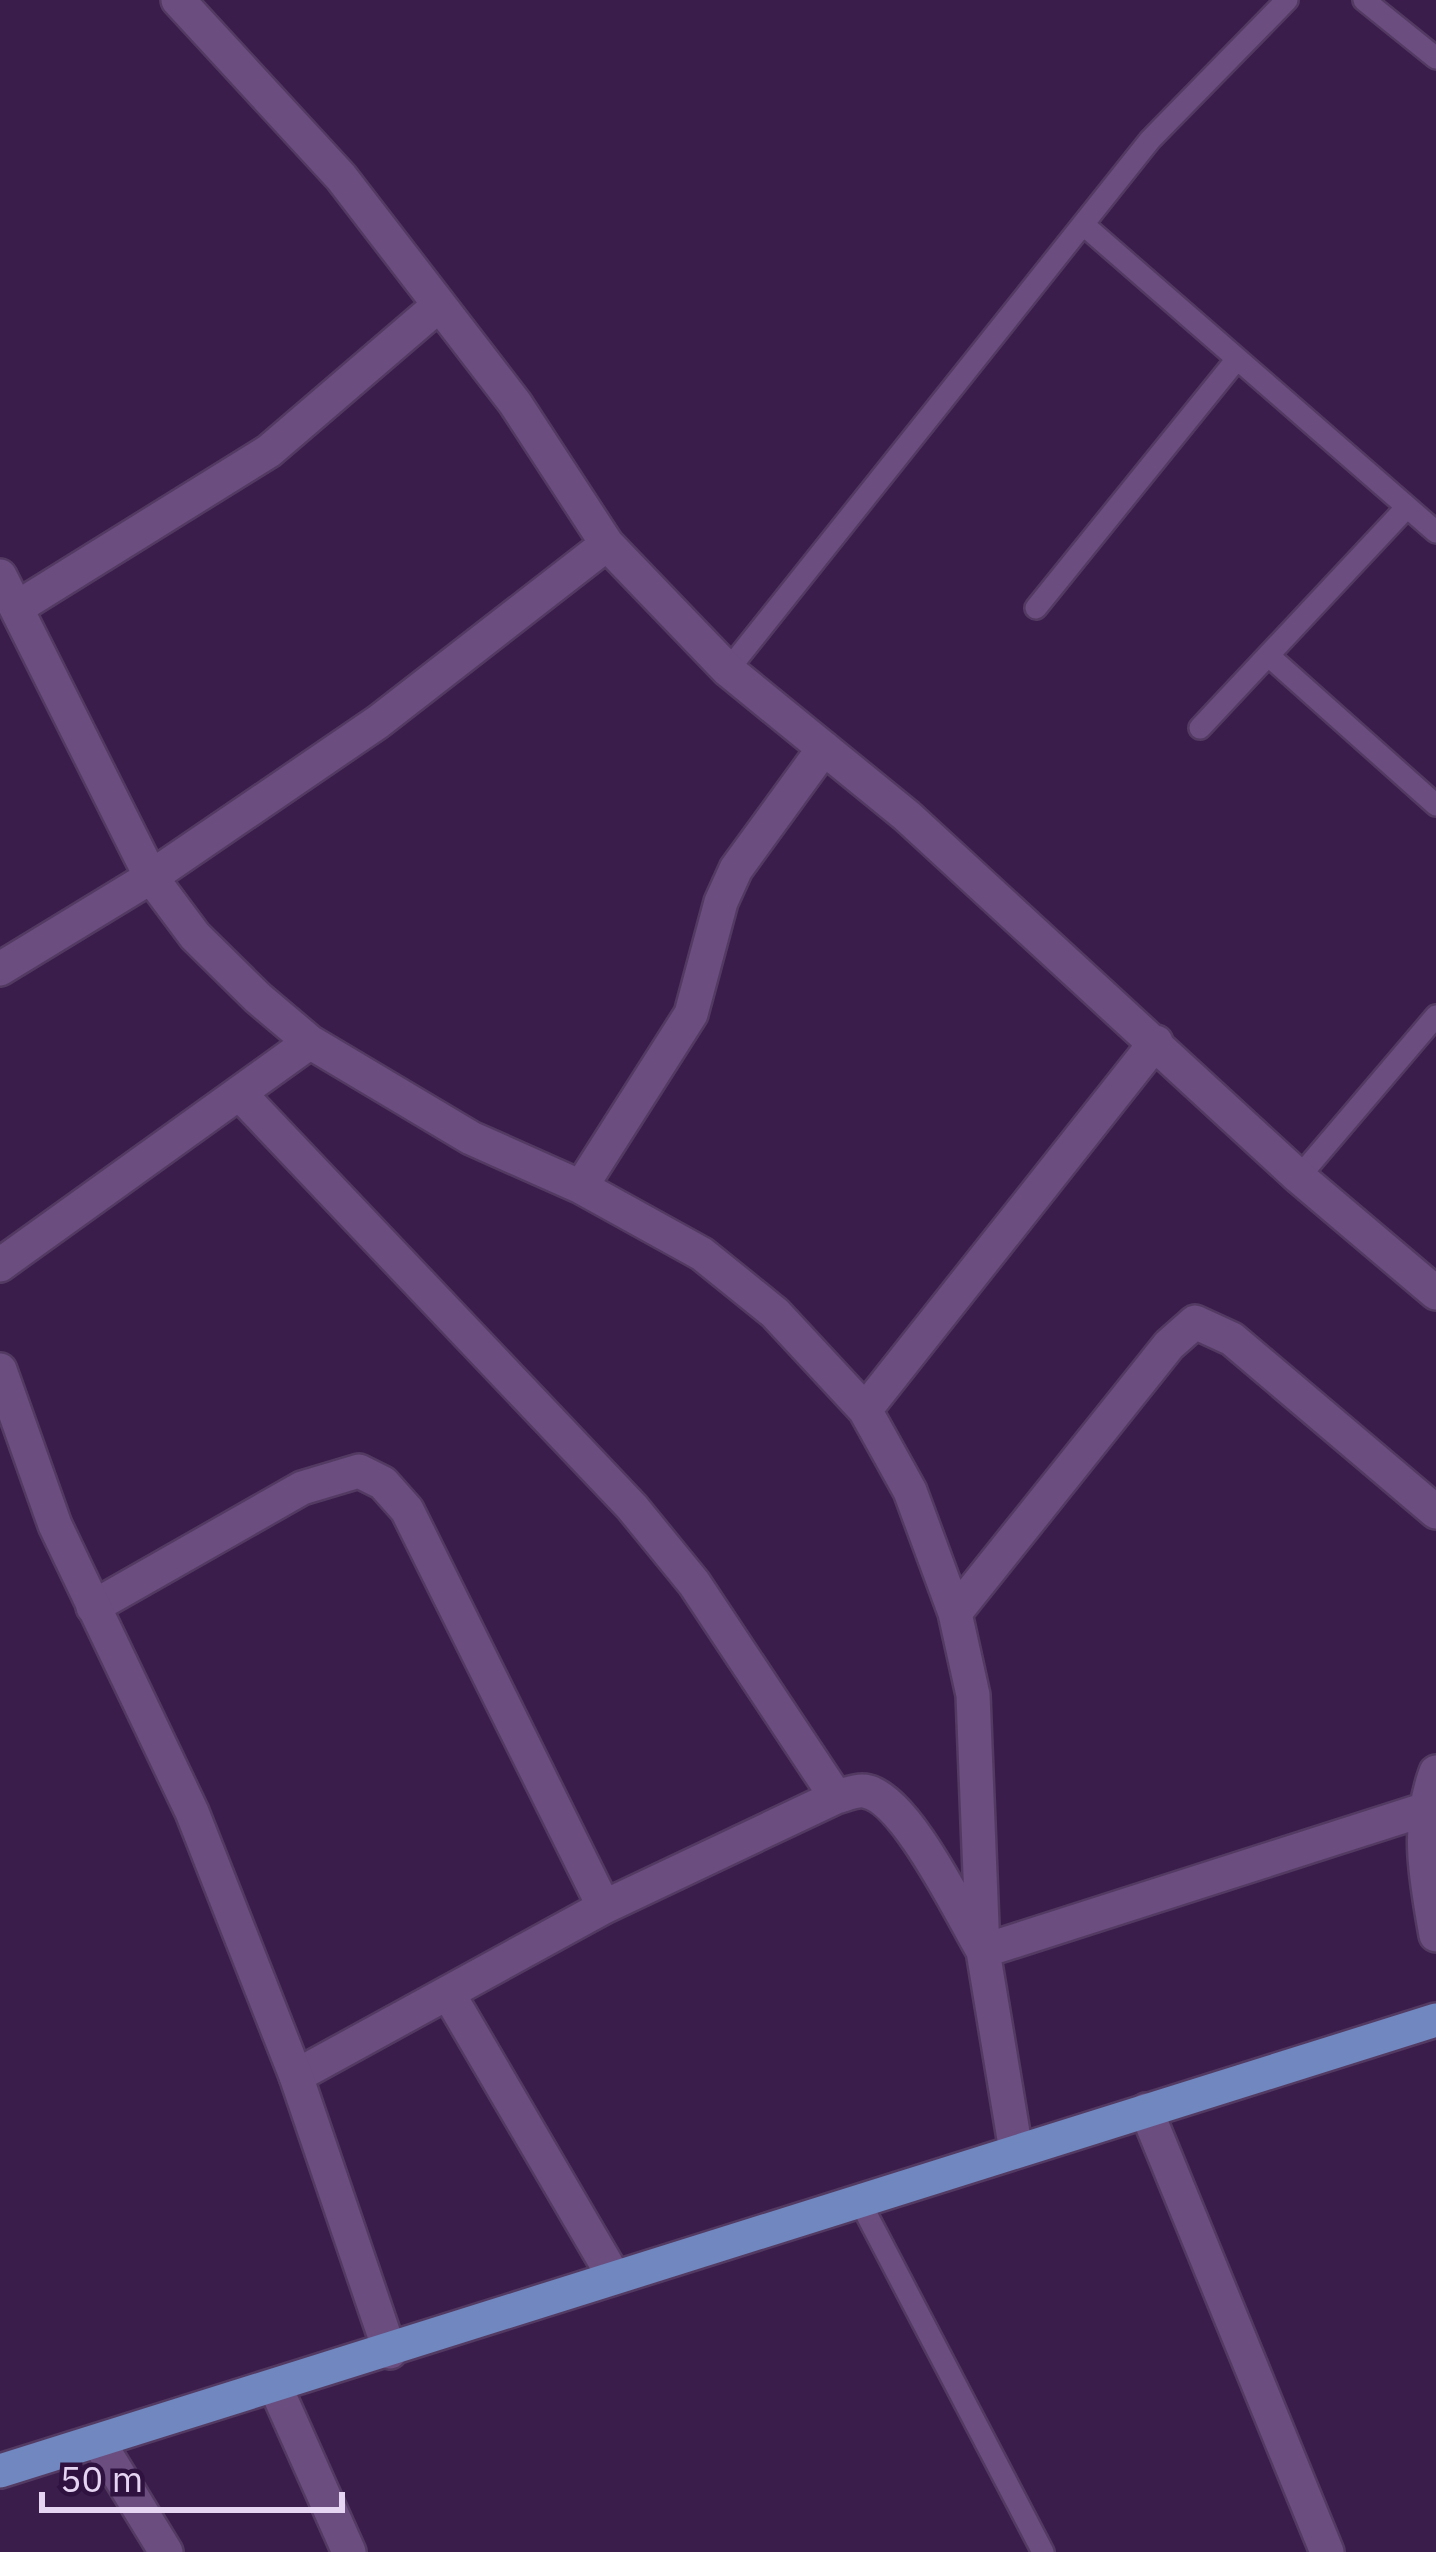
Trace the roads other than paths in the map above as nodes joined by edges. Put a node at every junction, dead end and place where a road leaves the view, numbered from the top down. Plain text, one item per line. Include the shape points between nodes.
1 (178, 0) edge
2 (1287, 0) edge
3 (1364, 0) edge
4 (1436, 58) edge
5 (1084, 226) junction
6 (438, 307) junction
7 (1237, 359) junction
8 (1407, 507) junction
9 (1436, 532) edge
10 (608, 544) junction
11 (0, 576) edge
12 (18, 607) junction
13 (1036, 608) dead end
14 (1268, 656) junction
15 (728, 670) junction
16 (1200, 728) dead end
17 (824, 748) junction
18 (1436, 805) edge
19 (151, 878) junction
20 (0, 968) edge
21 (1436, 1016) edge
22 (310, 1042) junction
23 (1156, 1042) junction
24 (239, 1093) junction
25 (1299, 1177) junction
26 (581, 1187) junction
27 (0, 1265) edge
28 (1436, 1293) edge
29 (0, 1370) edge
30 (865, 1410) junction
31 (1436, 1511) edge
32 (93, 1607) junction
33 (955, 1613) junction
34 (1436, 1772) edge
35 (836, 1797) junction
36 (1423, 1810) junction
37 (604, 1907) junction
38 (1436, 1935) edge
39 (983, 1952) junction
40 (448, 1993) junction
41 (1436, 2020) edge
42 (296, 2076) junction
43 (1146, 2110) junction
44 (1016, 2151) junction
45 (859, 2200) junction
46 (614, 2277) junction
47 (390, 2352) junction
48 (275, 2386) junction
49 (98, 2441) junction
50 (0, 2470) edge
51 (166, 2552) edge
52 (349, 2552) edge
53 (1043, 2552) edge
54 (1327, 2552) edge

1 - 6 street via 341,177
2 - 5 lane via 1150,140
3 - 4 lane
5 - 7 lane
5 - 15 lane
6 - 10 street via 515,403
6 - 12 street via 269,451
7 - 8 lane
7 - 13 lane
8 - 9 lane
8 - 14 lane
10 - 15 street
10 - 19 street via 378,722
11 - 12 street
12 - 19 street
14 - 16 lane
14 - 18 lane
15 - 17 street
17 - 23 street
17 - 26 street via 736,869 691,1015
19 - 20 street
19 - 22 street via 195,936
21 - 25 lane
22 - 24 street
22 - 26 street via 471,1138
23 - 25 street
23 - 30 street
24 - 27 street
24 - 35 street via 632,1507 694,1583
25 - 28 street
26 - 30 street via 702,1254 775,1313
29 - 32 street
30 - 33 street via 910,1491
31 - 33 street via 1232,1339 1195,1322
32 - 37 street via 320,1480 359,1471 383,1483 406,1510
32 - 42 street via 192,1812
33 - 39 street via 974,1695
34 - 36 street
35 - 37 street
35 - 39 street via 866,1791 888,1803
36 - 38 street
36 - 39 street
37 - 40 street
39 - 44 street
40 - 42 street
40 - 46 street
41 - 43 main road
42 - 47 street
43 - 44 main road
43 - 54 street
44 - 45 main road
45 - 46 main road
45 - 53 lane
46 - 47 main road
47 - 48 main road
48 - 49 main road
48 - 52 street
49 - 50 main road
49 - 51 street

